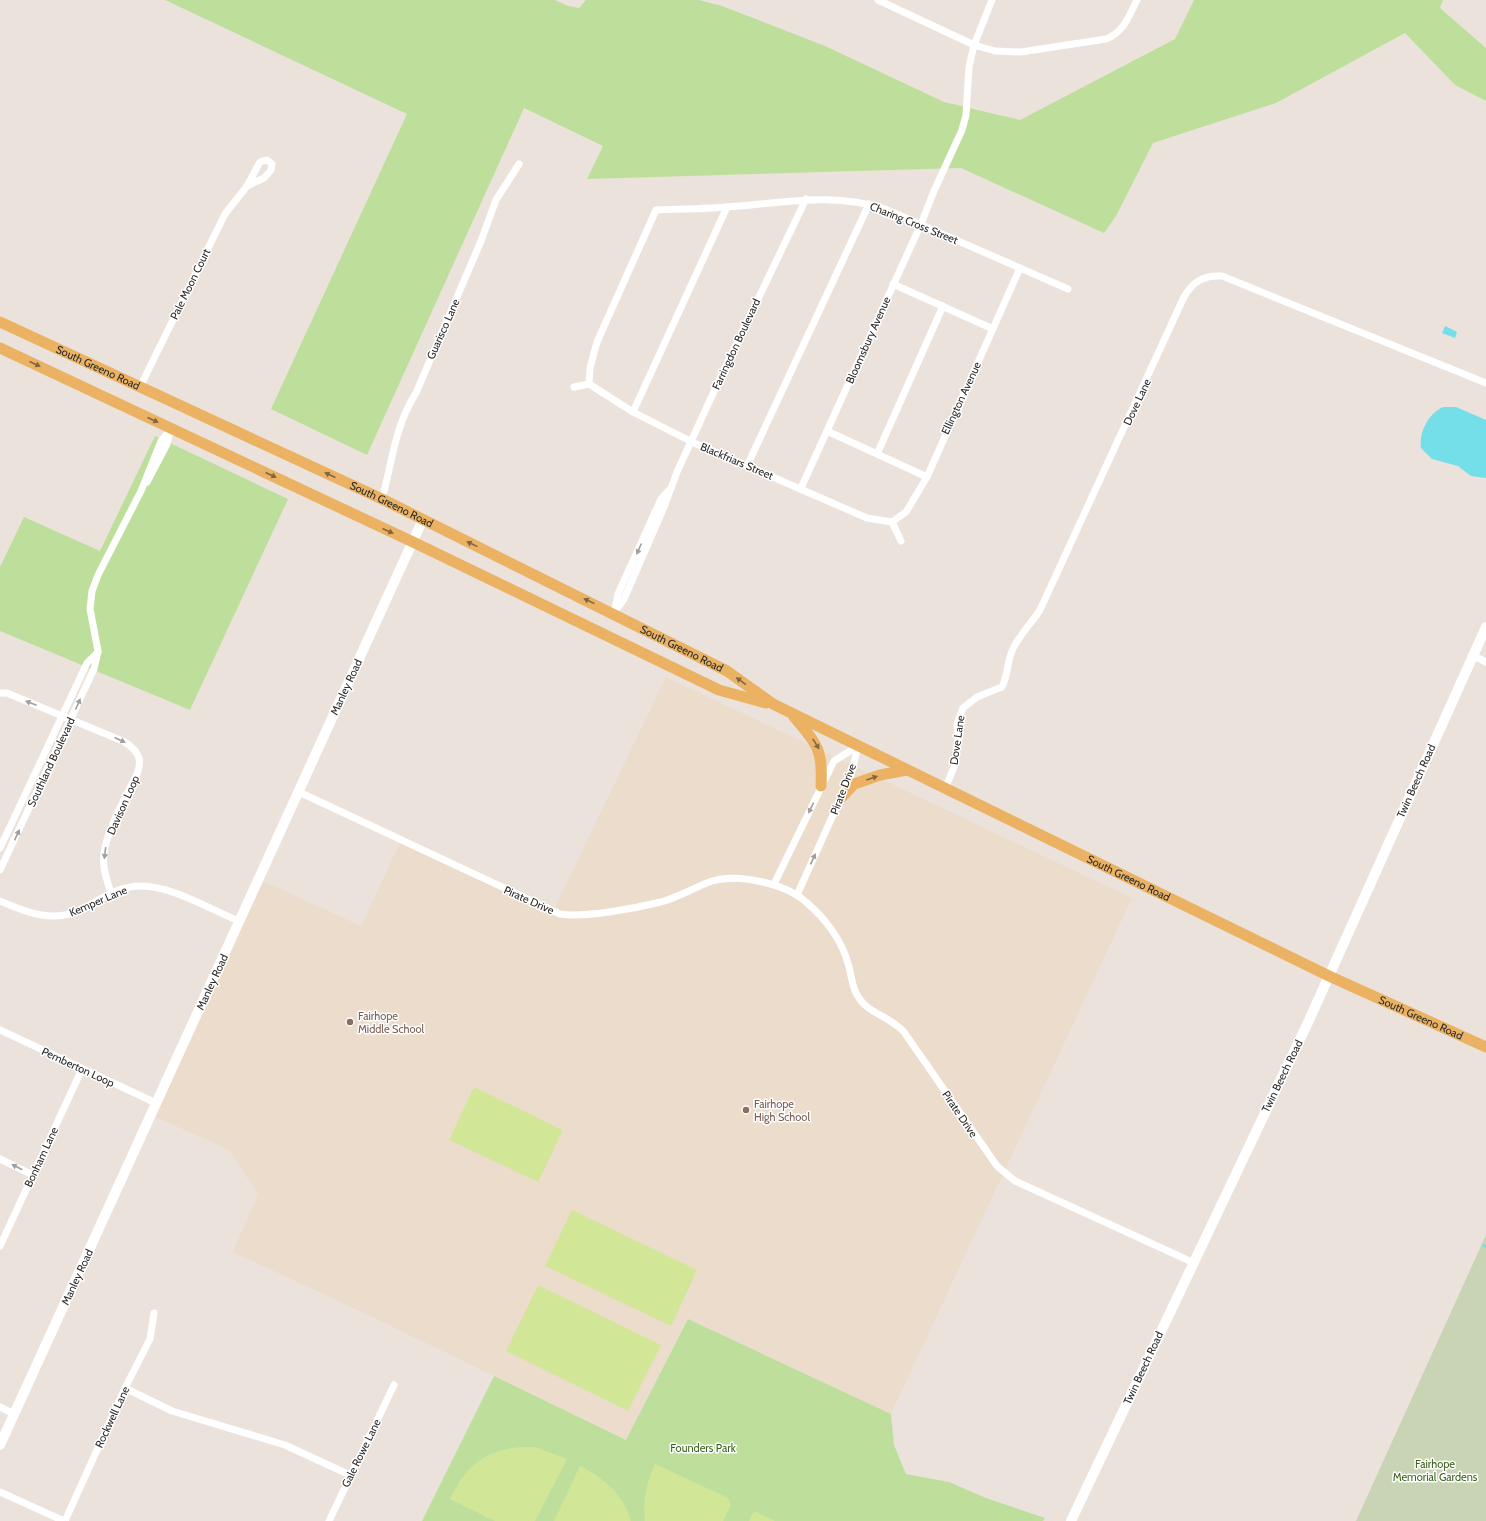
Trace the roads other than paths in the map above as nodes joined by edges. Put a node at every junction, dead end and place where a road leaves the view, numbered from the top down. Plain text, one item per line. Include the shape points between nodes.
1 (878, 0) edge
2 (992, 0) edge
3 (1137, 0) edge
4 (974, 45) junction
5 (519, 164) dead end
6 (247, 186) dead end
7 (806, 199) junction
8 (869, 204) junction
9 (727, 207) junction
10 (921, 224) junction
11 (1020, 268) junction
12 (893, 284) junction
13 (1068, 290) dead end
14 (943, 306) junction
15 (0, 322) edge
16 (993, 329) junction
17 (0, 348) edge
18 (1486, 383) edge
19 (589, 384) junction
20 (140, 387) junction
21 (574, 387) dead end
22 (633, 412) junction
23 (172, 428) junction
24 (826, 431) junction
25 (692, 442) junction
26 (877, 454) junction
27 (747, 466) junction
28 (926, 477) junction
29 (800, 488) junction
30 (382, 499) junction
31 (423, 520) junction
32 (892, 522) junction
33 (901, 541) dead end
34 (413, 542) junction
35 (614, 613) junction
36 (1486, 626) edge
37 (98, 652) junction
38 (1472, 655) junction
39 (1486, 662) edge
40 (0, 693) edge
41 (773, 704) junction
42 (791, 713) junction
43 (62, 715) junction
44 (71, 719) junction
45 (858, 746) junction
46 (907, 770) junction
47 (821, 786) junction
48 (945, 789) junction
49 (299, 792) junction
50 (842, 797) junction
51 (0, 848) edge
52 (0, 870) edge
53 (774, 884) junction
54 (111, 893) junction
55 (797, 895) junction
56 (0, 901) edge
57 (239, 921) junction
58 (1329, 976) junction
59 (0, 1030) edge
60 (1486, 1048) edge
61 (82, 1068) junction
62 (156, 1103) junction
63 (0, 1159) edge
64 (33, 1176) junction
65 (0, 1246) edge
66 (1192, 1262) junction
67 (154, 1313) dead end
68 (394, 1385) dead end
69 (125, 1388) junction
70 (0, 1407) edge
71 (14, 1414) junction
72 (0, 1445) edge
73 (350, 1475) junction
74 (0, 1492) edge
75 (65, 1521) edge
76 (329, 1521) edge
77 (1071, 1521) edge

1 - 4 street
2 - 4 street, Bloomsbury Avenue
3 - 4 street via 1123,27 1114,36 1106,39 1014,53
4 - 10 street, Bloomsbury Avenue via 962,130
5 - 30 street, Guarisco Lane via 496,200 416,393 407,408 395,440
6 - 20 street, Pale Moon Court via 225,214
7 - 8 street, Charing Cross Street via 840,199
7 - 9 street, Charing Cross Street
7 - 25 street, Farringdon Boulevard
8 - 10 street, Charing Cross Street
8 - 27 street
9 - 19 street, Charing Cross Street via 656,210 597,342 590,368
9 - 22 street
10 - 11 street, Charing Cross Street
10 - 12 street, Bloomsbury Avenue
11 - 13 street, Charing Cross Street
11 - 16 street, Ellington Avenue
12 - 14 street
12 - 24 street, Bloomsbury Avenue
14 - 16 street
14 - 26 street
15 - 20 main road, South Greeno Road
16 - 28 street, Ellington Avenue
17 -> 23 main road, South Greeno Road
18 - 48 street, Dove Lane via 1222,276 1209,276 1197,281 1183,299 1049,592 1036,617 1015,645 1009,661 1007,678 1002,687 978,697 963,708 957,724 958,741 954,767
19 - 21 street
19 - 22 street, Blackfriars Street
30 -> 20 main road, South Greeno Road
22 - 25 street, Blackfriars Street
23 -> 34 main road, South Greeno Road
23 - 37 street, Southland Boulevard via 152,476 141,491 98,575 91,595 90,609
24 - 26 street
24 - 29 street, Bloomsbury Avenue
25 - 27 street, Blackfriars Street
25 - 35 street, Farringdon Boulevard via 670,490 661,499 618,594
26 - 28 street
27 - 29 street, Blackfriars Street
28 - 32 street, Ellington Avenue via 906,512
29 - 32 street, Blackfriars Street via 867,518
30 - 31 main road, South Greeno Road
31 - 34 street, Manley Road
35 -> 31 main road, South Greeno Road
32 - 33 street
34 - 41 main road, South Greeno Road via 719,690
34 - 49 street, Manley Road
41 -> 35 main road, South Greeno Road via 727,671
36 - 38 street, Twin Beech Road
37 - 43 street, Southland Boulevard via 87,663
44 -> 37 street, Southland Boulevard via 94,669
38 - 39 street
38 - 58 street, Twin Beech Road
43 -> 40 street, Davison Loop via 7,693
41 - 42 main road, South Greeno Road
42 - 45 main road, South Greeno Road
42 -> 47 main road via 820,750
43 - 44 street, Davison Loop
43 - 51 street, Southland Boulevard
52 -> 44 street, Southland Boulevard
44 -> 54 street, Davison Loop via 125,742 134,748 139,756 138,774 108,837 104,854 104,872
45 - 46 main road, South Greeno Road
45 - 47 street, Pirate Drive via 834,761
45 - 50 street, Pirate Drive
46 - 48 main road, South Greeno Road
50 -> 46 main road via 854,784 880,775
47 -> 53 street, Pirate Drive
48 - 58 main road, South Greeno Road
49 - 53 street, Pirate Drive via 560,914 581,916 662,902 714,881 735,879
49 - 57 street, Manley Road
55 -> 50 street, Pirate Drive
53 - 55 street, Pirate Drive
54 - 56 street, Kemper Lane via 83,909 64,916 44,917 24,912
54 - 57 street, Kemper Lane via 131,886 160,888
55 - 66 street, Pirate Drive via 824,921 842,946 850,968 853,987 863,1005 897,1024 904,1032 997,1166 1015,1181
57 - 62 street, Manley Road
58 - 60 main road, South Greeno Road
58 - 66 street, Twin Beech Road
59 - 61 street, Pemberton Loop
61 - 62 street, Pemberton Loop
61 - 64 street, Bonham Lane
62 - 71 street, Manley Road
64 -> 63 street
64 - 65 street, Bonham Lane
66 - 77 street, Twin Beech Road
67 - 69 street, Rockwell Lane via 150,1339
68 - 73 street, Gale Rowe Lane
69 - 73 street via 172,1411 285,1445
69 - 75 street, Rockwell Lane
70 - 71 street
71 - 72 street, Manley Road
73 - 76 street, Gale Rowe Lane
74 - 75 street

